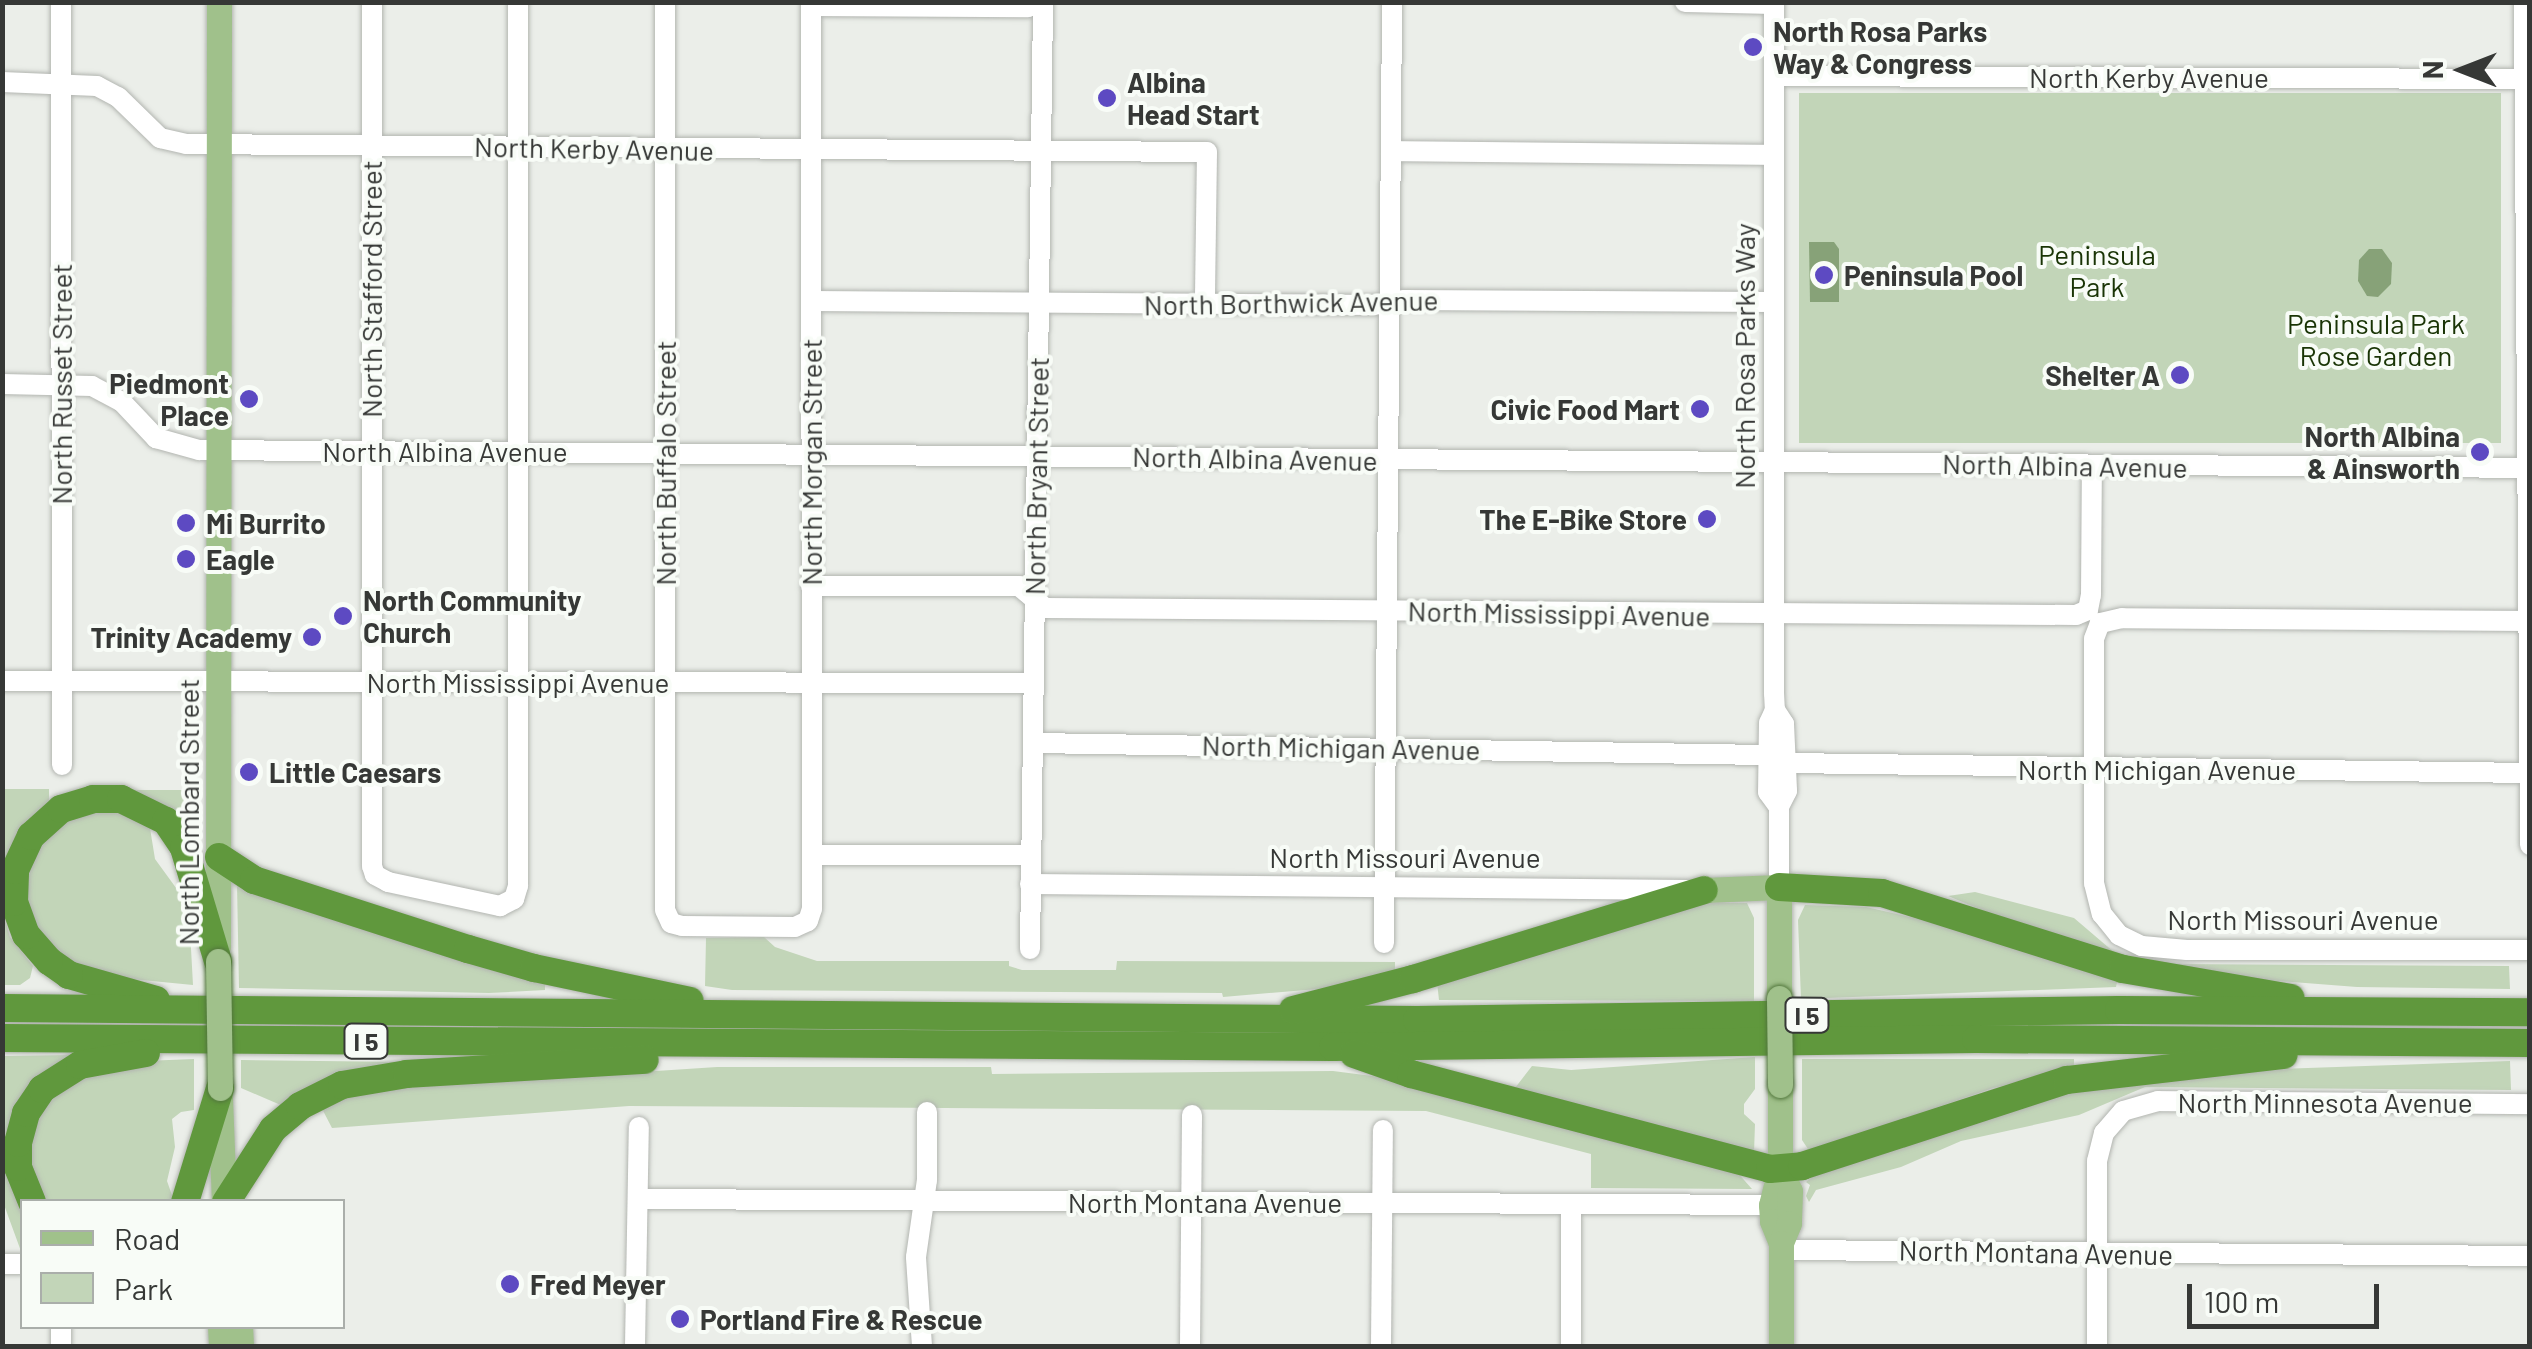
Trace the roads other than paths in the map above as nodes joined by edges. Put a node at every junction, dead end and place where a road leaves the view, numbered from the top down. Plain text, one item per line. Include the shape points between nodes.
1 (61, 2) edge
2 (219, 2) edge
3 (372, 2) edge
4 (518, 2) edge
5 (665, 2) edge
6 (1040, 2) edge
7 (1392, 2) edge
8 (1685, 2) edge
9 (2524, 2) edge
10 (1774, 3) edge
11 (811, 4) edge
12 (1774, 76) junction
13 (2524, 79) junction
14 (2, 82) edge
15 (61, 82) junction
16 (219, 145) junction
17 (371, 145) junction
18 (518, 147) junction
19 (665, 149) junction
20 (811, 149) junction
21 (1040, 151) junction
22 (1391, 151) junction
23 (1773, 155) junction
24 (2527, 164) edge
25 (811, 301) junction
26 (1039, 302) junction
27 (1771, 302) junction
28 (1388, 303) junction
29 (1205, 304) junction
30 (2528, 316) edge
31 (2, 384) edge
32 (61, 384) junction
33 (219, 450) junction
34 (371, 451) junction
35 (518, 452) junction
36 (665, 452) junction
37 (811, 454) junction
38 (1036, 456) junction
39 (1386, 459) junction
40 (1775, 462) junction
41 (2092, 465) junction
42 (2528, 468) edge
43 (811, 586) junction
44 (1034, 600) junction
45 (1385, 612) junction
46 (1773, 615) junction
47 (2092, 618) junction
48 (2528, 621) edge
49 (2, 680) edge
50 (61, 680) junction
51 (219, 681) junction
52 (372, 682) junction
53 (518, 682) junction
54 (665, 683) junction
55 (1033, 683) junction
56 (812, 684) junction
57 (1034, 744) junction
58 (1386, 747) junction
59 (1777, 759) junction
60 (62, 765) dead end
61 (2094, 769) junction
62 (2529, 773) edge
63 (2530, 844) edge
64 (812, 855) junction
65 (1031, 855) junction
66 (219, 857) junction
67 (1030, 884) junction
68 (1384, 887) junction
69 (1779, 888) junction
70 (1704, 890) junction
71 (808, 921) joint
72 (1384, 944) dead end
73 (1030, 949) dead end
74 (2530, 950) edge
75 (218, 961) junction
76 (2, 1008) edge
77 (196, 1010) junction
78 (2351, 1011) junction
79 (2530, 1012) edge
80 (755, 1015) junction
81 (1263, 1019) junction
82 (2, 1038) edge
83 (284, 1040) junction
84 (2412, 1042) junction
85 (730, 1043) junction
86 (2530, 1043) edge
87 (1334, 1047) junction
88 (220, 1088) junction
89 (2530, 1104) edge
90 (928, 1112) dead end
91 (1192, 1114) dead end
92 (639, 1126) dead end
93 (1383, 1130) dead end
94 (1780, 1169) junction
95 (31, 1199) edge
96 (187, 1199) edge
97 (225, 1199) edge
98 (227, 1199) edge
99 (638, 1200) junction
100 (923, 1200) junction
101 (1191, 1202) junction
102 (1382, 1203) junction
103 (1571, 1204) junction
104 (1772, 1205) junction
105 (1782, 1246) junction
106 (2097, 1253) junction
107 (2530, 1256) edge
108 (634, 1346) edge
109 (922, 1346) edge
110 (1190, 1346) edge
111 (1381, 1346) edge
112 (1570, 1346) edge
113 (1782, 1346) edge
114 (2097, 1346) edge

1 - 15 street, North Russet Street
2 - 16 main road, North Lombard Street
3 - 17 street, North Stafford Street
4 - 18 street
5 - 19 street, North Buffalo Street
6 - 11 street
6 - 21 street, North Bryant Street
7 - 22 street
8 - 10 street
9 - 13 street
10 - 12 street, North Rosa Parks Way
11 - 20 street, North Morgan Street
12 - 13 street, North Kerby Avenue
12 - 23 street, North Rosa Parks Way
13 - 24 street
14 - 15 street, North Kerby Avenue
15 - 16 street, North Kerby Avenue via 107,90 160,138
15 - 32 street, North Russet Street
16 - 17 street, North Kerby Avenue
16 - 33 main road, North Lombard Street
17 - 18 street, North Kerby Avenue
17 - 34 street, North Stafford Street
18 - 19 street, North Kerby Avenue
18 - 35 street
19 - 20 street, North Kerby Avenue
19 - 36 street, North Buffalo Street
20 - 21 street, North Kerby Avenue
20 - 25 street, North Morgan Street
21 - 26 street, North Bryant Street
21 - 29 street, North Kerby Avenue via 1207,152
22 - 23 street
22 - 28 street
23 - 27 street, North Rosa Parks Way
24 - 30 street
25 - 26 street, North Borthwick Avenue
25 - 37 street, North Morgan Street
26 - 29 street, North Borthwick Avenue
26 - 38 street, North Bryant Street
27 - 28 street, North Borthwick Avenue
27 - 40 street, North Rosa Parks Way
28 - 29 street, North Borthwick Avenue
28 - 39 street
30 - 42 street
31 - 32 street, North Albina Avenue
32 - 33 street, North Albina Avenue via 110,394 166,444
32 - 50 street, North Russet Street
33 - 34 street, North Albina Avenue
33 - 51 main road, North Lombard Street
34 - 35 street, North Albina Avenue
34 - 52 street, North Stafford Street
35 - 36 street, North Albina Avenue
35 - 53 street
36 - 37 street, North Albina Avenue
36 - 54 street, North Buffalo Street
37 - 38 street, North Albina Avenue
37 - 43 street, North Morgan Street
38 - 39 street, North Albina Avenue
38 - 44 street, North Bryant Street
39 - 40 street, North Albina Avenue
39 - 45 street
40 - 41 street, North Albina Avenue
40 - 46 street, North Rosa Parks Way
41 - 42 street, North Albina Avenue
41 - 47 street
42 - 48 street
43 - 44 street, North Mississippi Avenue via 1019,586
43 - 56 street, North Morgan Street
44 - 45 street, North Mississippi Avenue via 1046,608
44 - 55 street, North Bryant Street
45 - 46 street, North Mississippi Avenue
45 - 58 street
46 - 47 street, North Mississippi Avenue
46 - 59 street, North Rosa Parks Way via 1775,710 1769,724
47 - 48 street, North Mississippi Avenue
47 - 61 street
48 - 62 street
49 - 50 street, North Mississippi Avenue
50 - 51 street, North Mississippi Avenue
50 - 60 street, North Russet Street
51 - 52 street, North Mississippi Avenue
51 - 66 main road, North Lombard Street
52 - 53 street, North Mississippi Avenue
52 - 53 street, North Stafford Street via 375,876 500,906 514,900 518,886
53 - 54 street, North Mississippi Avenue
54 - 56 street, North Mississippi Avenue
54 - 71 street, North Buffalo Street via 665,910 671,923 796,927
55 - 56 street, North Mississippi Avenue
55 - 57 street, North Bryant Street
56 - 64 street, North Morgan Street
57 - 58 street, North Michigan Avenue
57 - 65 street, North Bryant Street
58 - 59 street, North Michigan Avenue
58 - 68 street
59 - 61 street, North Michigan Avenue
59 - 69 street, North Rosa Parks Way via 1768,792 1779,807
61 - 62 street, North Michigan Avenue
61 - 74 street, North Missouri Avenue via 2096,901 2118,935 2142,946
62 - 63 street
64 - 65 street
64 - 71 street, North Morgan Street
65 - 67 street, North Bryant Street
66 - 75 main road, North Lombard Street
66 - 80 highway via 254,880 534,968
67 - 68 street, North Missouri Avenue
67 - 73 street, North Bryant Street
68 - 70 street, North Missouri Avenue
68 - 72 street
69 - 70 main road, North Missouri Avenue
69 - 78 highway via 1882,893 2109,966
69 - 94 main road, North Rosa Parks Way, bridge
70 - 81 highway
75 - 77 highway via 184,848 166,820 122,799 78,802 31,836 16,870 14,902 36,950 84,980
75 - 88 main road, North Lombard Street, bridge
76 - 77 highway, I 5
77 - 80 highway, I 5
78 - 79 highway, I 5
78 - 81 highway, I 5
80 - 81 highway, I 5
82 - 83 highway, I 5
83 - 85 highway, I 5
83 - 95 highway via 250,1050 99,1059 54,1080 26,1113 18,1142 18,1167
84 - 86 highway, I 5
84 - 87 highway, I 5 via 1866,1039
84 - 94 highway via 2067,1080
85 - 87 highway, I 5
85 - 98 highway via 713,1056 408,1074 342,1085 300,1106 274,1129
87 - 94 highway via 1411,1074
88 - 96 highway
88 - 97 main road, North Lombard Street
89 - 106 street, North Minnesota Avenue via 2158,1100 2123,1112 2099,1147
90 - 100 street
91 - 101 street
92 - 99 street
93 - 102 street
94 - 104 main road, North Rosa Parks Way
94 - 105 main road, North Rosa Parks Way via 1790,1191
99 - 100 street, North Montana Avenue
99 - 108 street
100 - 101 street, North Montana Avenue
100 - 109 street via 916,1256
101 - 102 street, North Montana Avenue
101 - 110 street
102 - 103 street, North Montana Avenue
102 - 111 street
103 - 104 street, North Montana Avenue
103 - 112 street
104 - 105 main road, North Rosa Parks Way
105 - 106 street, North Montana Avenue
105 - 113 main road, North Rosa Parks Way
106 - 107 street, North Montana Avenue
106 - 114 street

